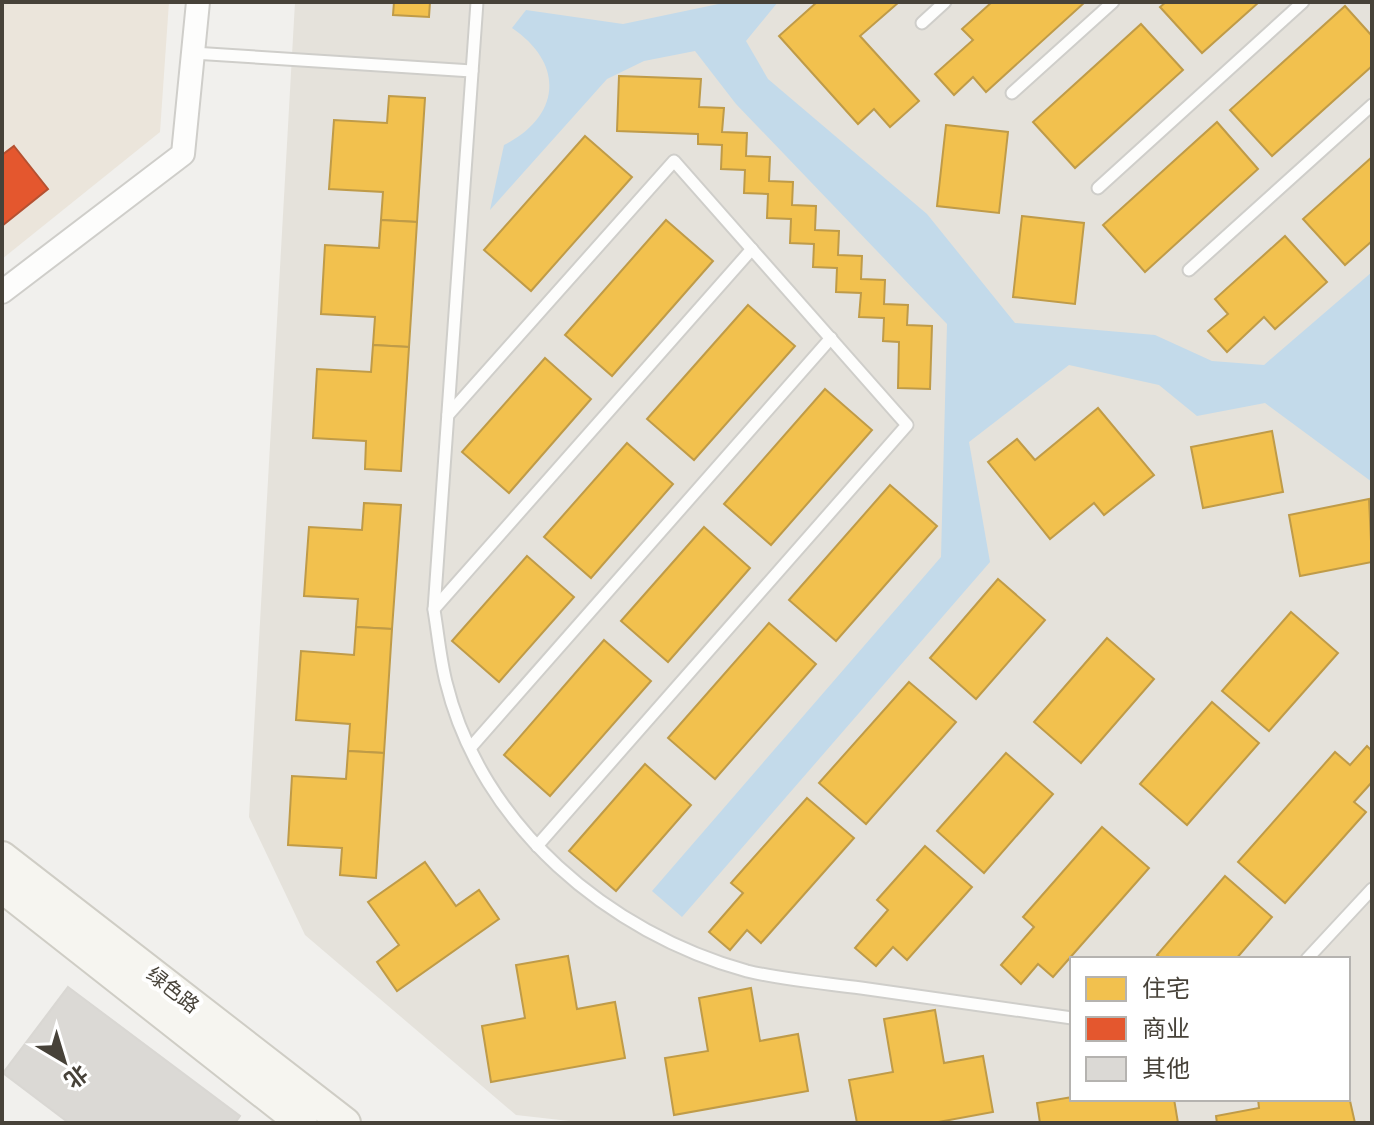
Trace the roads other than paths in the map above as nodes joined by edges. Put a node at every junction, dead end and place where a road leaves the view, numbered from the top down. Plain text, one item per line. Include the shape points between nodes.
1 (198, 2) edge
2 (477, 2) edge
3 (945, 2) edge
4 (1113, 2) edge
5 (1303, 2) edge
6 (922, 23) dead end
7 (193, 53) junction
8 (472, 71) junction
9 (1012, 93) dead end
10 (1372, 105) edge
11 (1098, 188) dead end
12 (752, 249) junction
13 (1189, 270) dead end
14 (2, 292) edge
15 (831, 338) junction
16 (448, 415) junction
17 (434, 610) junction
18 (471, 747) junction
19 (537, 846) junction
20 (2, 857) edge
21 (2, 887) edge
22 (1372, 889) edge
23 (1309, 957) edge
24 (1070, 1018) edge
25 (302, 1123) edge
26 (345, 1123) edge

1 - 7 street
2 - 8 lane
3 - 6 lane
4 - 9 lane
5 - 11 lane
7 - 8 lane
7 - 14 street via 183,154
8 - 16 lane
10 - 13 lane
12 - 15 lane
12 - 16 lane via 674,161
12 - 17 lane
15 - 18 lane
15 - 19 lane via 907,425
16 - 17 lane
17 - 18 lane via 446,683
18 - 19 lane via 498,797
19 - 24 lane via 582,889 634,925 690,953 750,971
20 - 26 main road, 绿色路
21 - 25 main road, 绿色路
22 - 23 lane

